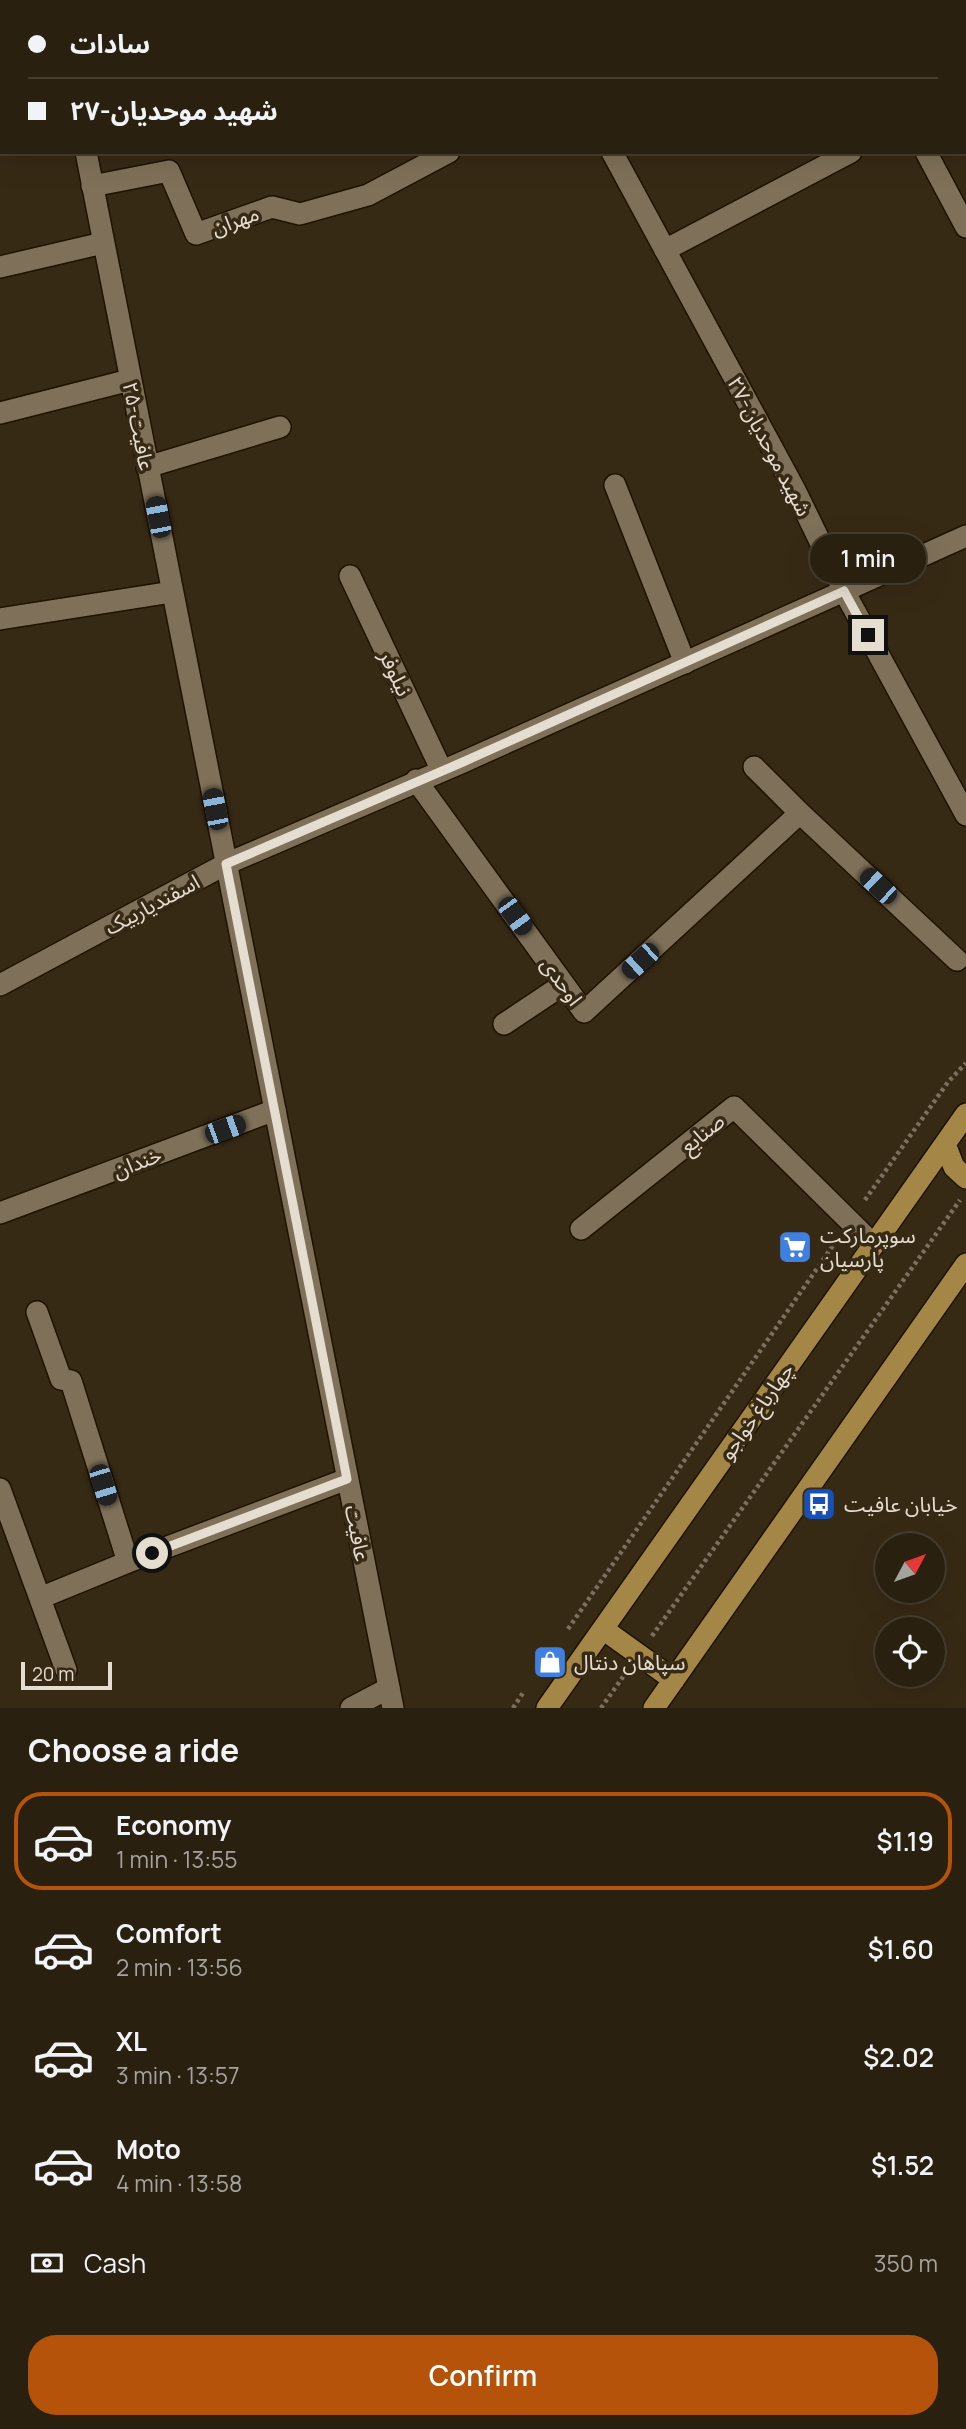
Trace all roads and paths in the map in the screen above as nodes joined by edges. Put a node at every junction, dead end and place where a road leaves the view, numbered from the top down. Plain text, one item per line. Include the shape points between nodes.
1 (86, 154) edge
2 (445, 154) edge
3 (613, 154) edge
4 (847, 154) edge
5 (927, 154) edge
6 (92, 186) junction
7 (966, 227) edge
8 (103, 243) junction
9 (665, 250) junction
10 (0, 267) edge
11 (130, 380) junction
12 (0, 413) edge
13 (280, 428) dead end
14 (148, 467) junction
15 (615, 485) dead end
16 (966, 536) edge
17 (350, 576) dead end
18 (844, 591) junction
19 (172, 593) junction
20 (0, 619) edge
21 (685, 663) junction
22 (754, 766) dead end
23 (442, 771) junction
24 (416, 780) junction
25 (800, 813) junction
26 (966, 815) edge
27 (226, 864) junction
28 (957, 960) dead end
29 (564, 984) junction
30 (0, 985) edge
31 (504, 1024) dead end
32 (966, 1063) edge
33 (275, 1110) junction
34 (966, 1114) edge
35 (945, 1144) junction
36 (966, 1178) edge
37 (966, 1191) edge
38 (0, 1213) edge
39 (850, 1221) junction
40 (582, 1229) dead end
41 (874, 1245) junction
42 (966, 1264) edge
43 (37, 1312) dead end
44 (347, 1479) junction
45 (0, 1489) edge
46 (128, 1562) junction
47 (40, 1598) junction
48 (603, 1629) junction
49 (566, 1631) dead end
50 (639, 1655) junction
51 (66, 1670) dead end
52 (674, 1680) junction
53 (528, 1686) dead end
54 (391, 1698) edge
55 (351, 1708) edge
56 (513, 1708) edge
57 (547, 1708) edge
58 (601, 1708) edge
59 (654, 1708) edge

1 - 6 street, ۲۵-عافیت
2 - 6 street, مهران via 369,195 300,214 272,207 196,234 169,171
3 - 9 street, ۲۷-شهید موحدیان
4 - 9 street
5 - 7 street
6 - 8 street, ۲۵-عافیت
8 - 10 street
8 - 11 street, ۲۵-عافیت
9 - 18 street, ۲۷-شهید موحدیان
11 - 12 street
11 - 14 street, ۲۵-عافیت
13 - 14 street
14 - 19 street, ۲۵-عافیت
15 - 21 street
16 - 18 street, اسفندیاربیک
17 - 23 street, نیلوفر
18 - 21 street, اسفندیاربیک
18 - 26 street, ۲۷-شهید موحدیان
19 - 20 street
19 - 27 street, ۲۵-عافیت
21 - 23 street, اسفندیاربیک
22 - 25 street
23 - 24 street, اسفندیاربیک
24 - 27 street, اسفندیاربیک
24 - 29 street, اوحدی
25 - 28 street
25 - 29 street, اوحدی via 584,1012
27 - 30 street, اسفندیاربیک
27 - 33 street, عافیت
29 - 31 street
32 - 39 path
33 - 38 street, خندان
33 - 44 street, عافیت
34 - 35 main road, چهارباغ خواجو
35 - 36 main road via 954,1167
35 - 41 main road, چهارباغ خواجو
37 - 50 path
39 - 40 street, صنایع via 734,1107
39 - 41 street, صنایع
39 - 49 path
41 - 48 main road, چهارباغ خواجو
42 - 52 main road
43 - 46 street via 61,1379 71,1381
44 - 46 street
44 - 54 street, عافیت
45 - 47 street
46 - 47 street
47 - 51 street
48 - 50 main road
48 - 57 main road, چهارباغ خواجو
50 - 52 main road
50 - 58 path
52 - 59 main road
53 - 56 path
54 - 55 street

